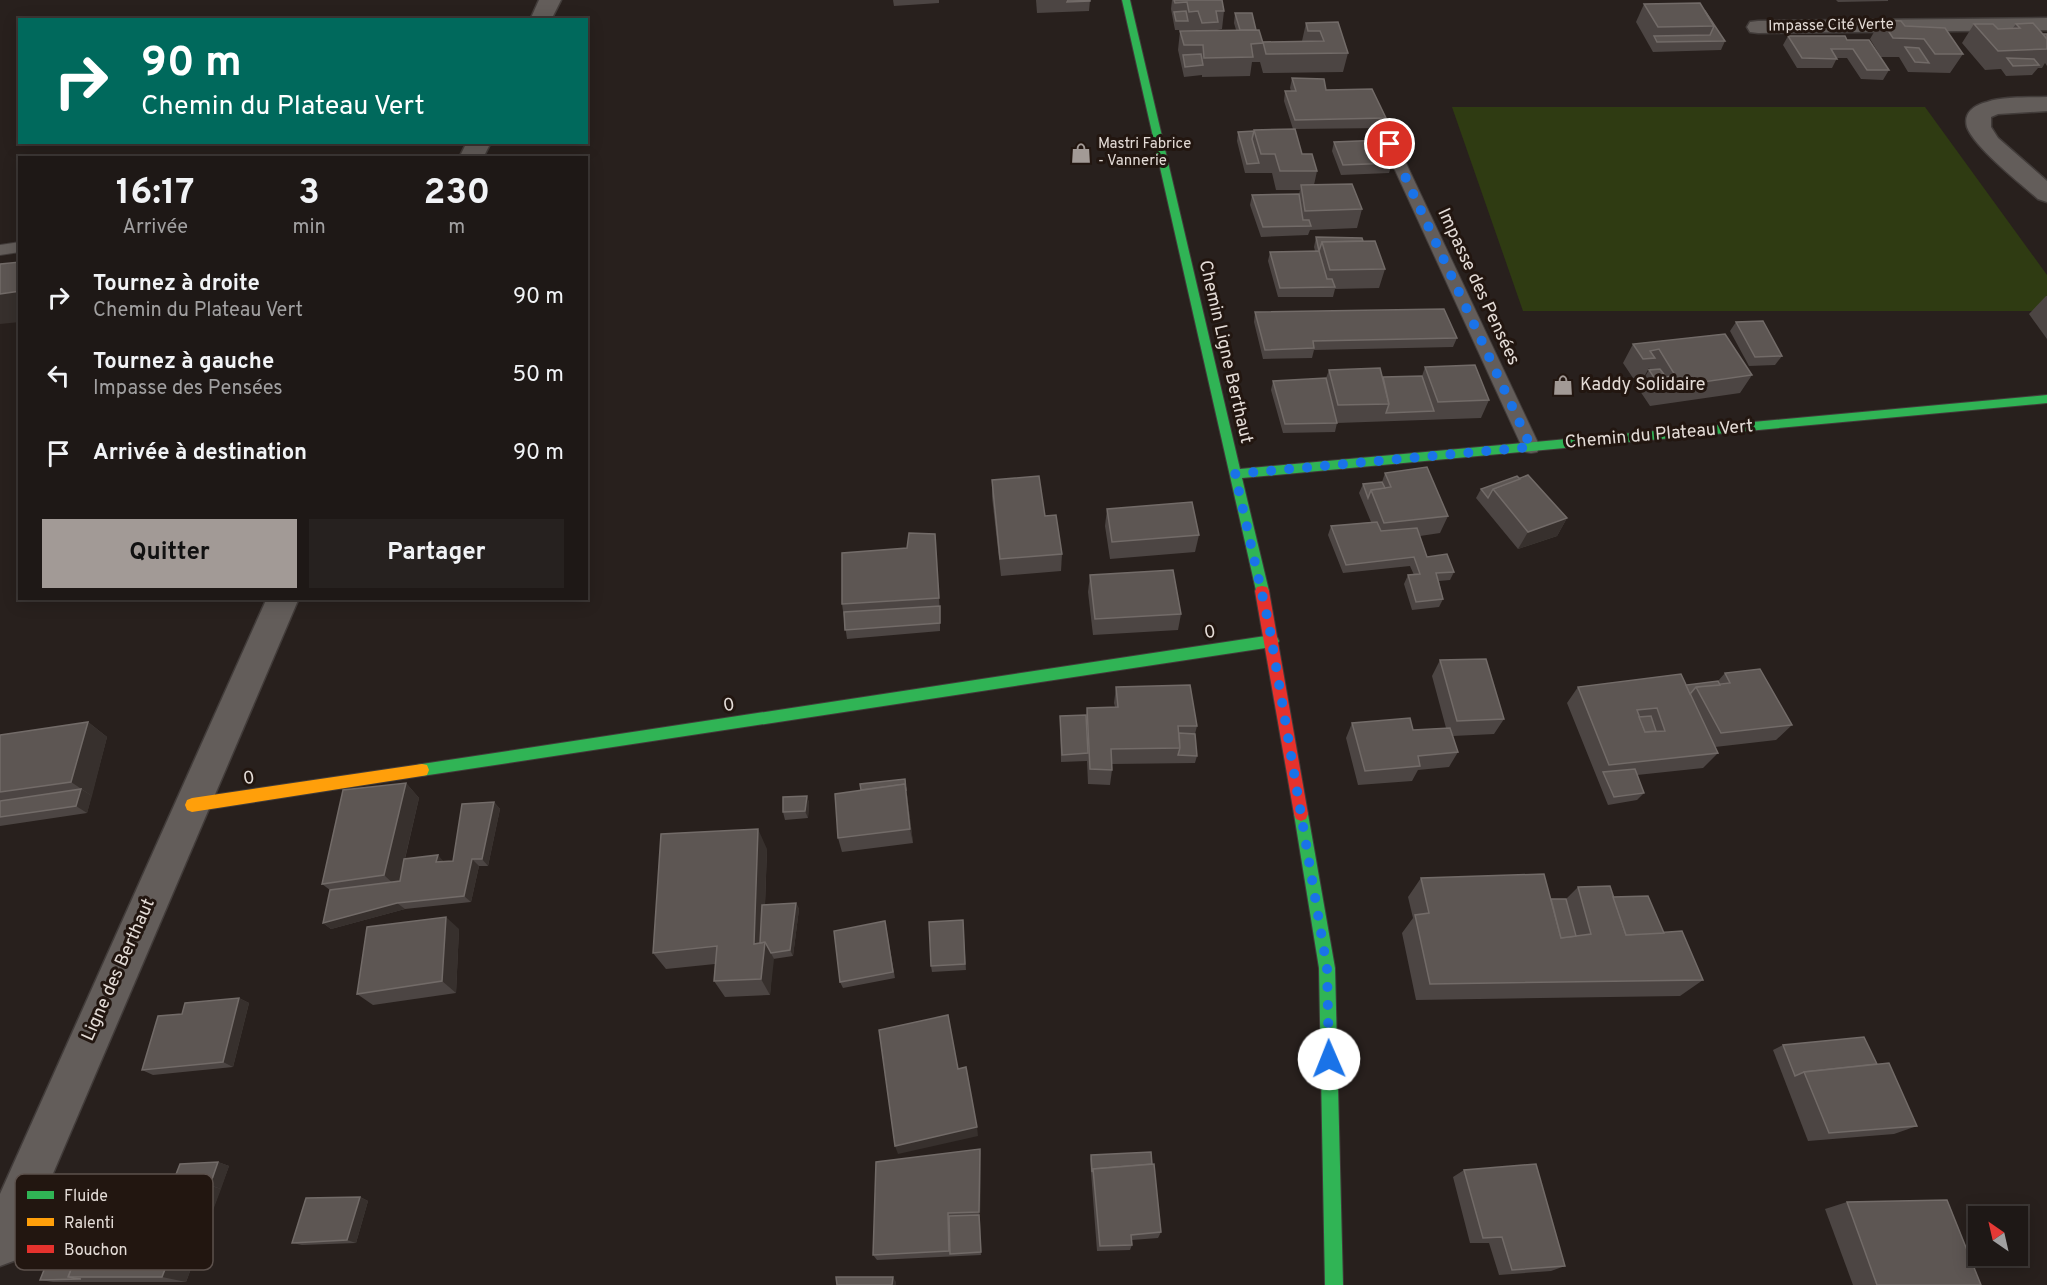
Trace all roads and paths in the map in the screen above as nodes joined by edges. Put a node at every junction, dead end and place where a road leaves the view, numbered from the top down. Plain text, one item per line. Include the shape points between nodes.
1 (550, 0) edge
2 (1126, 0) edge
3 (2046, 13) edge
4 (541, 18) edge
5 (1758, 27) dead end
6 (2047, 104) edge
7 (1390, 144) dead end
8 (2047, 194) edge
9 (18, 247) edge
10 (0, 250) edge
11 (2047, 399) edge
12 (1531, 447) junction
13 (1235, 474) junction
14 (282, 600) edge
15 (1272, 641) junction
16 (192, 805) junction
17 (30, 1174) edge
18 (15, 1209) edge
19 (0, 1244) edge
20 (1334, 1285) edge

1 - 4 street
2 - 13 street, Chemin Ligne Berthaut
3 - 5 street, Impasse Cité Verte
6 - 8 street via 1993,107 1979,114 1979,127 1990,143
7 - 12 lane, Impasse des Pensées
9 - 10 lane
11 - 12 street, Chemin du Plateau Vert
12 - 13 street, Chemin du Plateau Vert
13 - 15 street, Chemin Ligne Berthaut
14 - 16 street, Ligne des Berthaut
15 - 16 street, 0
15 - 20 street, Chemin Ligne Berthaut via 1327,968
16 - 17 street, Ligne des Berthaut
18 - 19 street, Ligne des Berthaut

